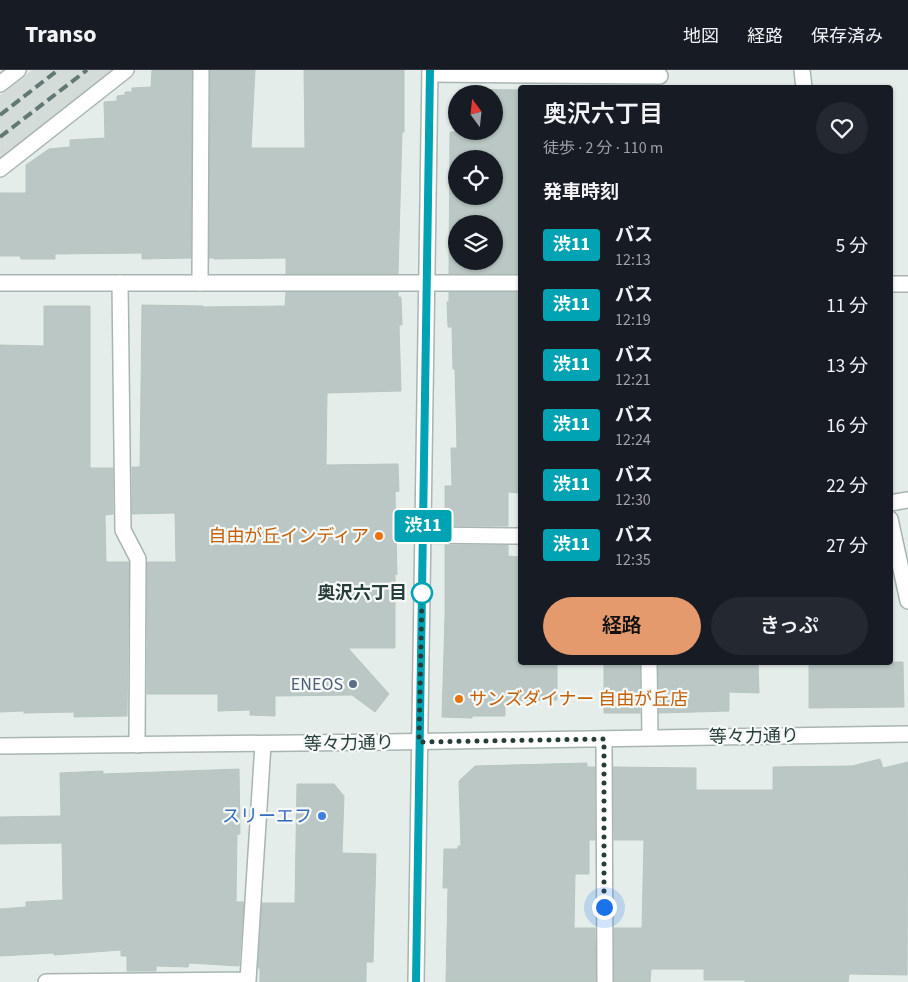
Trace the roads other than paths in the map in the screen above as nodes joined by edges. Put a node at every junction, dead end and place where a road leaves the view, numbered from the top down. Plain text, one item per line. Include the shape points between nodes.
1 (18, 70) edge
2 (126, 70) edge
3 (201, 70) edge
4 (802, 70) edge
5 (430, 72) edge
6 (660, 76) dead end
7 (0, 84) edge
8 (804, 85) edge
9 (0, 169) edge
10 (0, 283) edge
11 (120, 283) junction
12 (200, 283) junction
13 (426, 283) junction
14 (518, 283) edge
15 (893, 284) edge
16 (908, 284) edge
17 (908, 500) edge
18 (893, 502) edge
19 (423, 535) junction
20 (893, 535) edge
21 (518, 536) edge
22 (908, 601) edge
23 (649, 665) edge
24 (908, 734) edge
25 (650, 738) junction
26 (604, 739) junction
27 (419, 742) junction
28 (262, 744) junction
29 (137, 745) junction
30 (0, 746) edge
31 (46, 982) edge
32 (416, 982) edge
33 (605, 982) edge

1 - 7 street
2 - 9 street
3 - 12 street
4 - 8 street
5 - 6 street
5 - 13 street
10 - 11 street
11 - 12 street
11 - 29 street via 123,530 138,559
12 - 13 street
13 - 14 street
13 - 19 street
15 - 16 street
17 - 18 street
19 - 21 street
19 - 27 street
20 - 22 street
23 - 25 street
24 - 25 street, 等々力通り
25 - 26 street, 等々力通り
26 - 27 street, 等々力通り
26 - 33 street
27 - 28 street, 等々力通り
27 - 32 street
28 - 29 street, 等々力通り
28 - 31 street via 248,980
29 - 30 street, 等々力通り

